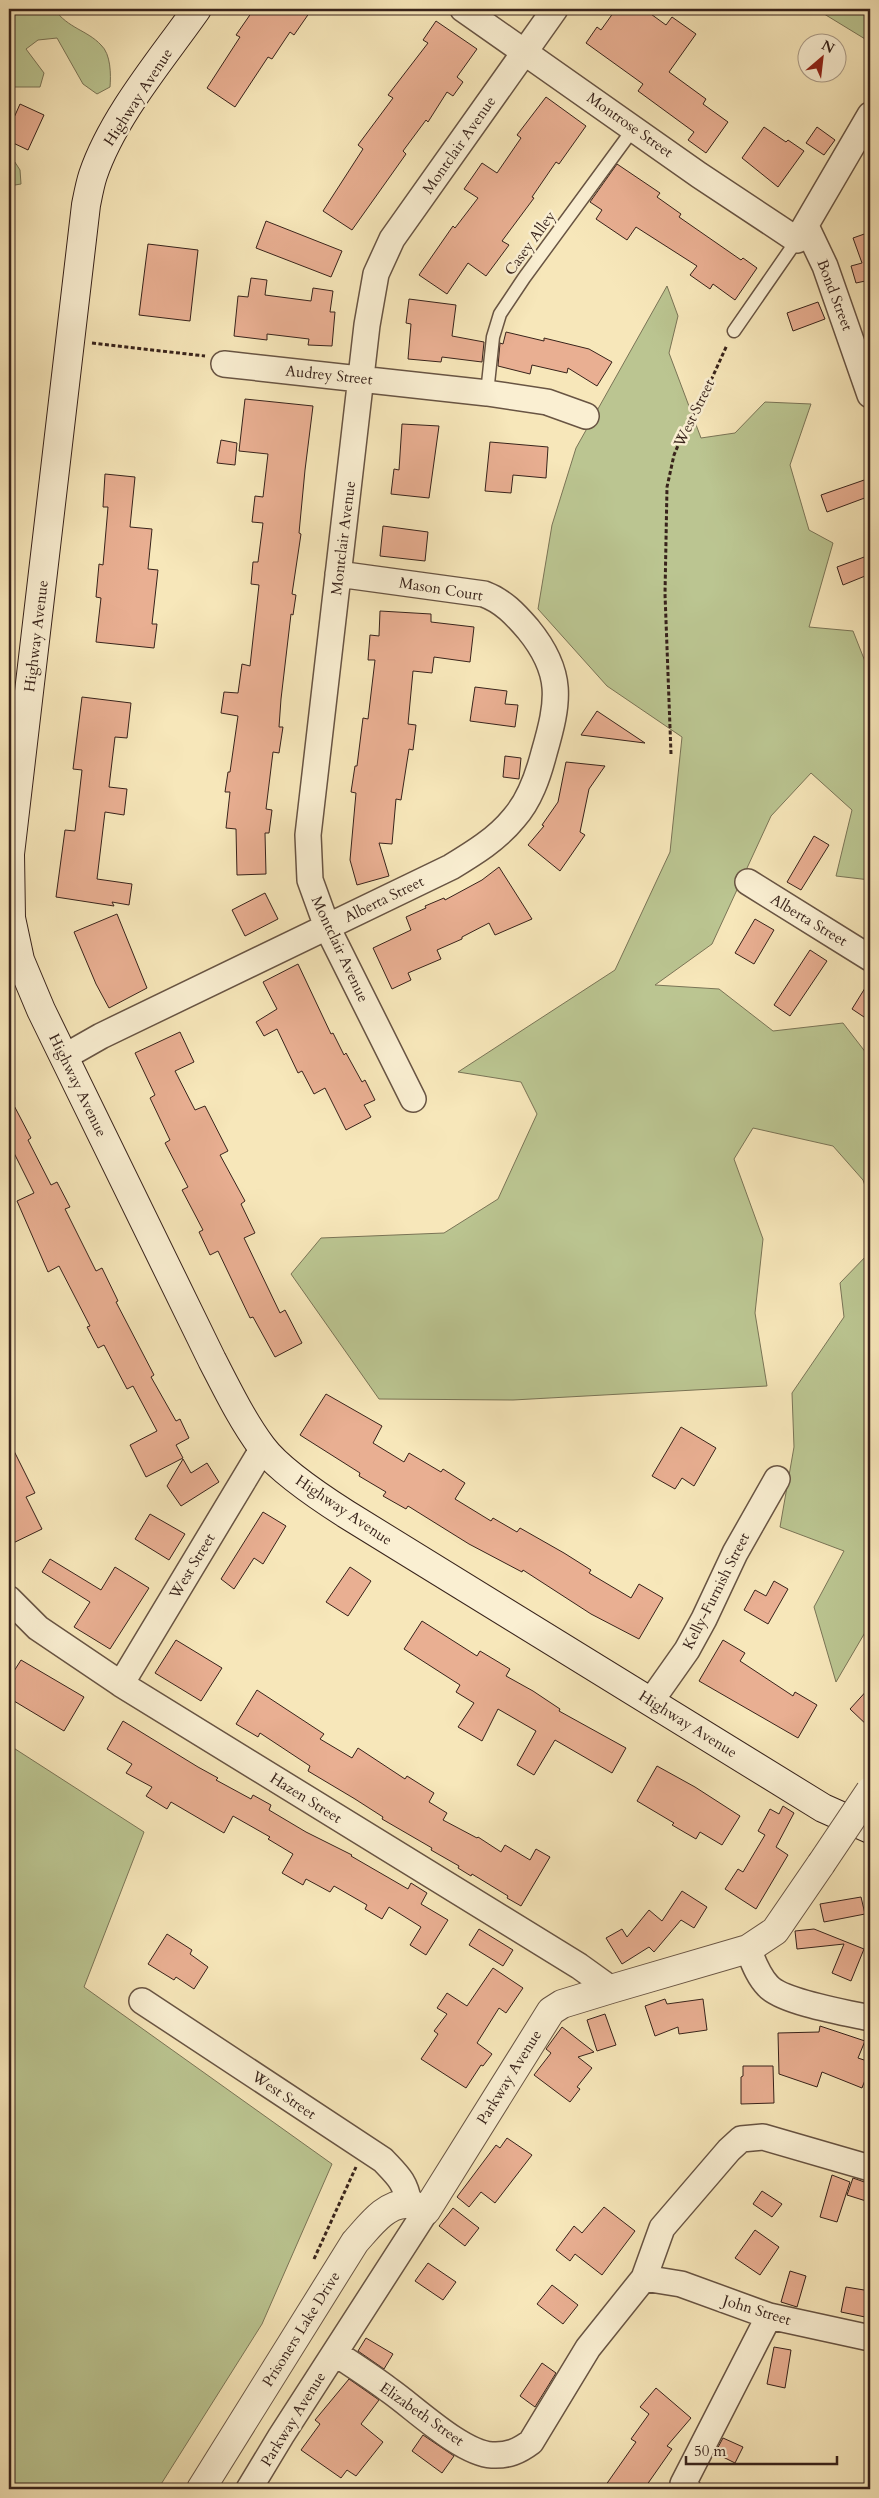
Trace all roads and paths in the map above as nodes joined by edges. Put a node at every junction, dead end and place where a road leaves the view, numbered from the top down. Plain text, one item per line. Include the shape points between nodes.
1 (198, 9) edge
2 (463, 9) edge
3 (555, 9) edge
4 (526, 52) junction
5 (870, 115) edge
6 (634, 128) junction
7 (802, 233) junction
8 (734, 330) joint
9 (70, 341) junction
10 (224, 364) joint
11 (361, 379) junction
12 (487, 393) junction
13 (870, 395) edge
14 (586, 416) dead end
15 (338, 574) junction
16 (556, 684) joint
17 (671, 754) dead end
18 (9, 873) edge
19 (748, 882) dead end
20 (327, 927) junction
21 (870, 958) edge
22 (64, 1057) junction
23 (412, 1099) dead end
24 (262, 1448) junction
25 (777, 1479) dead end
26 (9, 1599) edge
27 (121, 1684) junction
28 (651, 1701) junction
29 (870, 1791) edge
30 (870, 1829) edge
31 (748, 1949) junction
32 (611, 1989) junction
33 (142, 2001) dead end
34 (870, 2018) edge
35 (870, 2168) edge
36 (417, 2207) junction
37 (644, 2278) junction
38 (770, 2316) junction
39 (870, 2338) edge
40 (335, 2353) junction
41 (685, 2487) edge
42 (201, 2489) edge
43 (249, 2489) edge

1 - 9 main road, Highway Avenue via 130,105 107,142 93,175 86,205
2 - 4 street, Montrose Street
3 - 4 street, Montclair Avenue
4 - 6 street, Montrose Street
4 - 11 street, Montclair Avenue via 392,239 376,274
5 - 7 street
6 - 7 street, Montrose Street
6 - 12 lane, Casey Alley via 500,314 493,337
7 - 8 lane
7 - 13 street, Bond Street via 825,266
8 - 17 path, West Street via 682,436 667,487 665,594
9 - 10 path via 214,357
9 - 18 main road, Highway Avenue
10 - 11 street, Audrey Street
11 - 12 street, Audrey Street
11 - 15 street, Montclair Avenue
12 - 14 street, Audrey Street via 547,402
15 - 16 street, Mason Court via 484,594 500,600 544,648
15 - 20 street, Montclair Avenue via 308,835 310,880
16 - 20 street, Alberta Street via 553,721 537,780 516,817 498,835 451,867
18 - 22 main road, Highway Avenue via 11,918 20,960
19 - 21 street, Alberta Street
20 - 22 street, Alberta Street
20 - 23 street, Montclair Avenue
22 - 24 main road, Highway Avenue via 212,1360
24 - 27 street, West Street
24 - 28 main road, Highway Avenue via 326,1502
25 - 28 street, Kelly-Furnish Street via 735,1553 691,1643
26 - 27 street, Hazen Street via 38,1628
27 - 32 street, Hazen Street via 579,1966
28 - 30 main road, Highway Avenue via 824,1808
29 - 31 main road, Parkway Avenue, bridge via 775,1931
31 - 32 main road, Parkway Avenue
31 - 34 street via 769,1987 793,1999
32 - 36 main road, Parkway Avenue via 562,2004 551,2011
33 - 36 street, West Street via 383,2160 399,2176
35 - 37 street, Elizabeth Street via 763,2137 741,2139 662,2228
36 - 40 street, Parkway Avenue
36 - 42 main road, Prisoners Lake Drive via 398,2205 377,2218 356,2242
37 - 38 street, John Street via 682,2284
37 - 40 street, Elizabeth Street via 588,2348 538,2433 522,2449 508,2454 491,2455 476,2451 447,2434
38 - 39 street, John Street
38 - 41 street
40 - 43 street, Parkway Avenue

